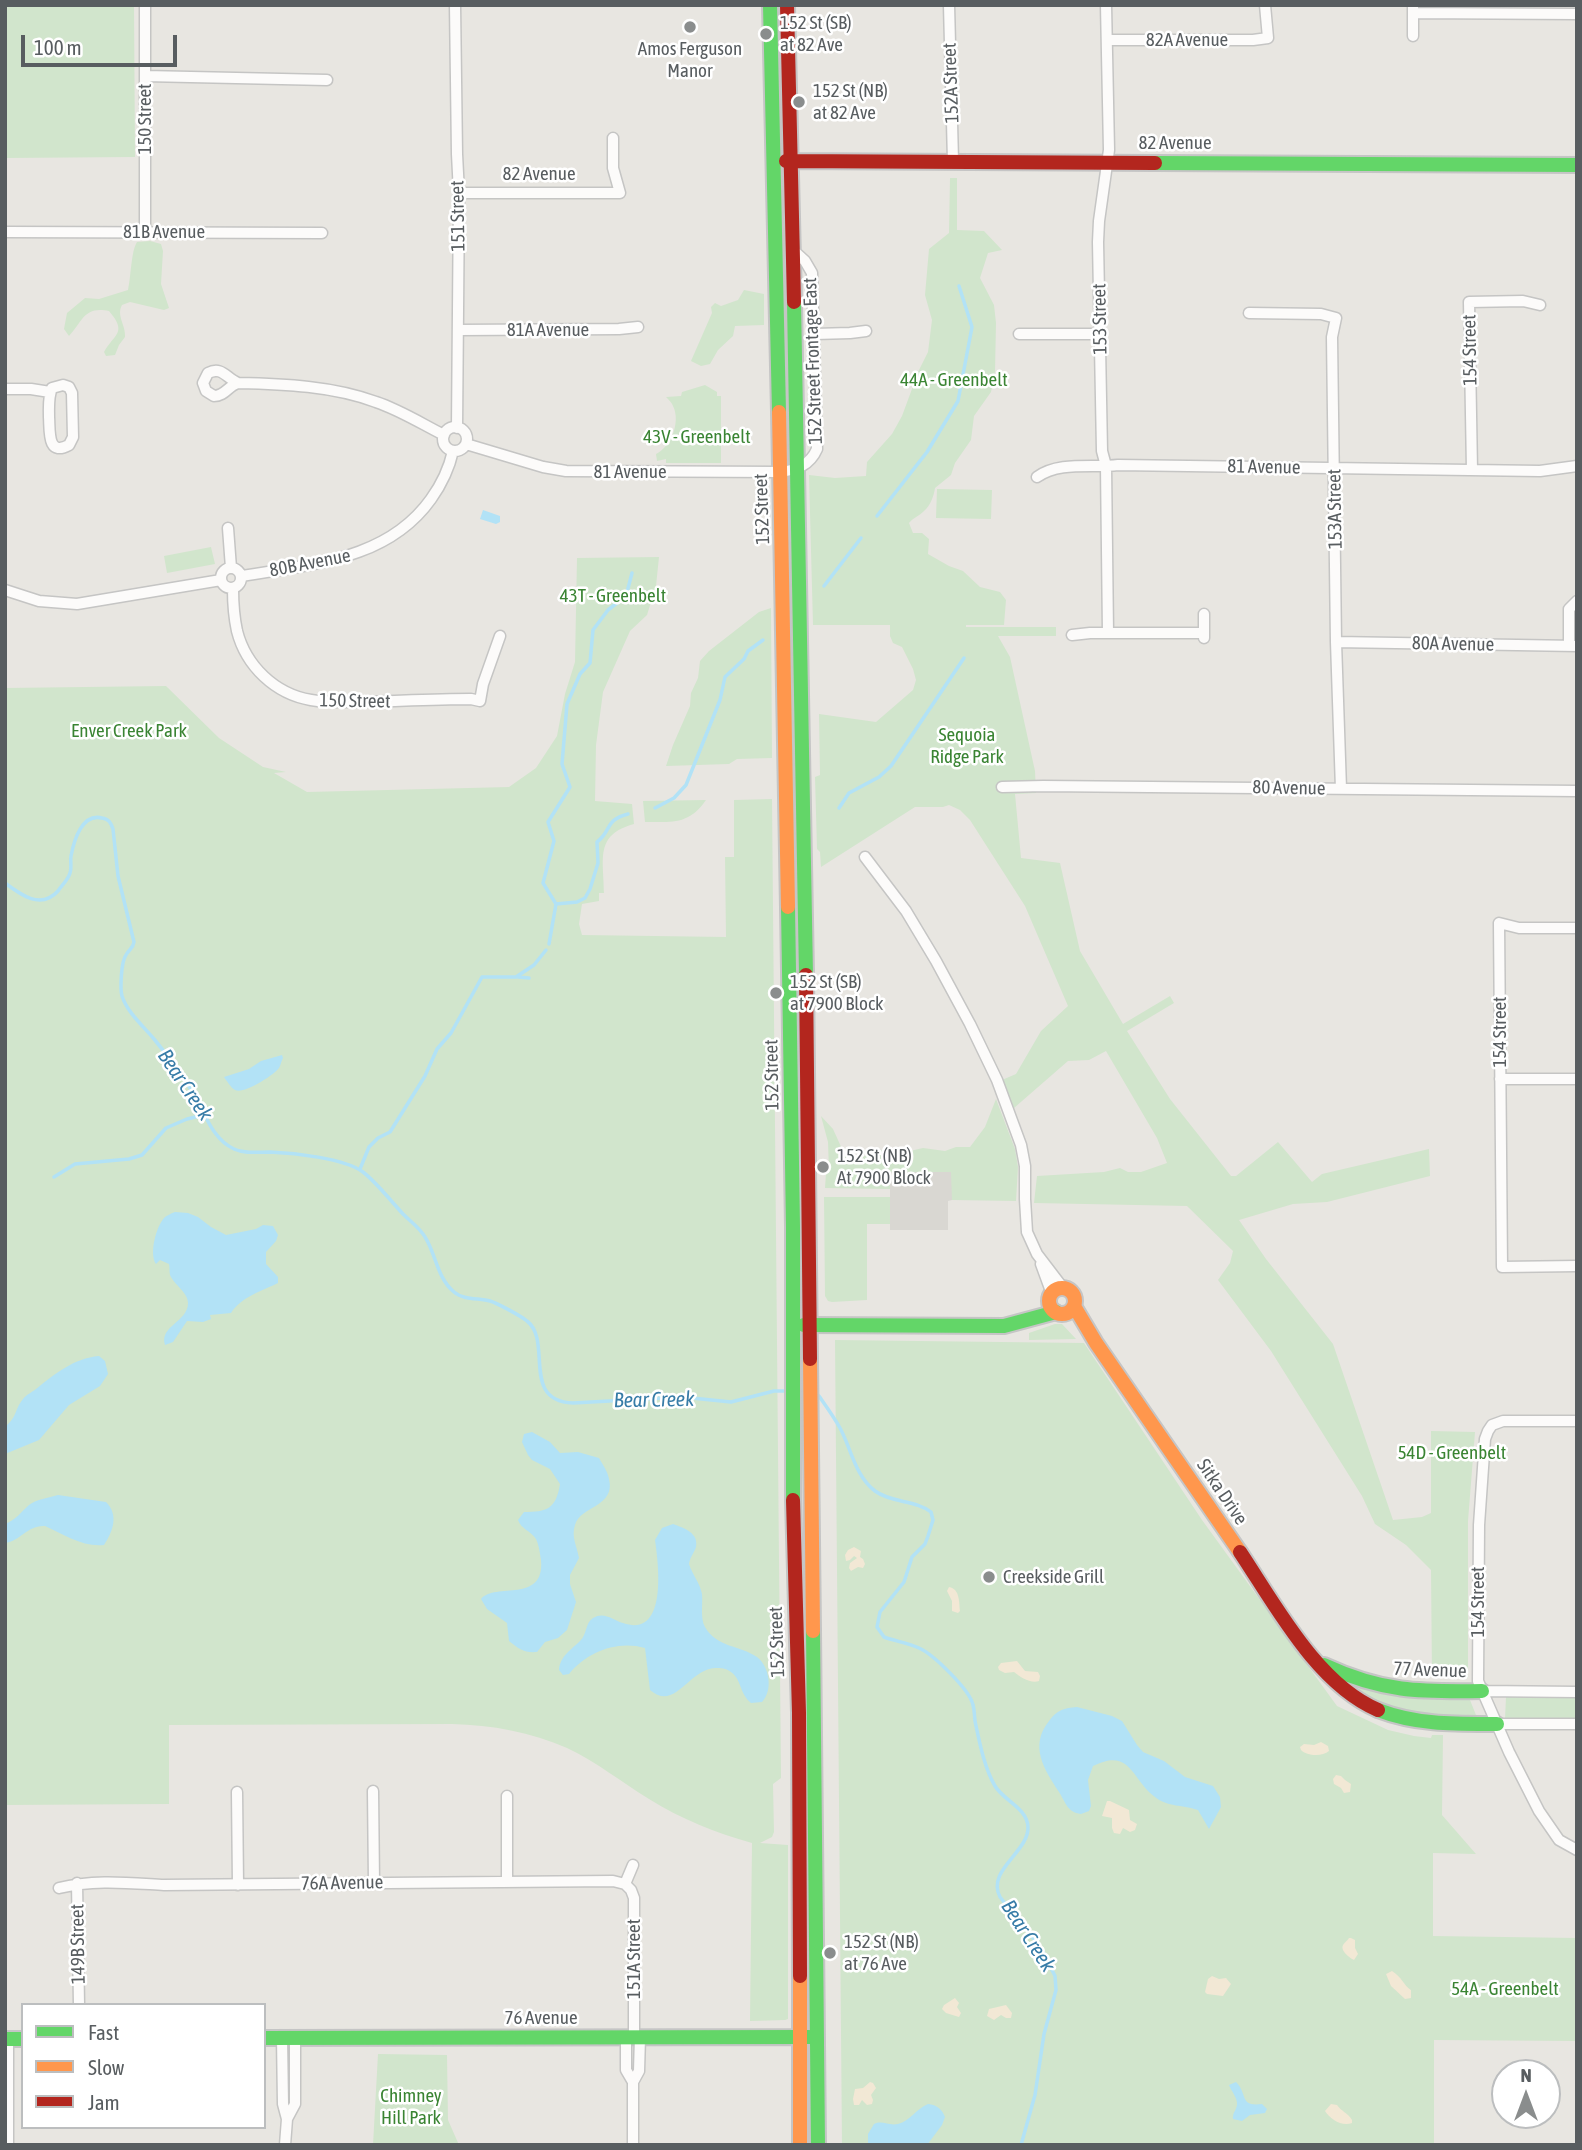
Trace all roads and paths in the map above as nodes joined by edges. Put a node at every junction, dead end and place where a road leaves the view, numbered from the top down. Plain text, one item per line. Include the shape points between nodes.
1 (145, 5) edge
2 (455, 5) edge
3 (770, 5) edge
4 (787, 5) edge
5 (949, 5) edge
6 (1106, 5) edge
7 (1265, 5) edge
8 (1413, 9) edge
9 (1577, 14) edge
10 (1413, 36) dead end
11 (1107, 40) junction
12 (145, 76) junction
13 (327, 80) dead end
14 (613, 138) dead end
15 (774, 161) junction
16 (792, 161) junction
17 (953, 161) junction
18 (1107, 162) junction
19 (1577, 165) edge
20 (459, 193) junction
21 (5, 232) edge
22 (145, 233) junction
23 (322, 233) dead end
24 (793, 250) junction
25 (1540, 305) dead end
26 (1249, 313) dead end
27 (638, 327) dead end
28 (459, 330) junction
29 (866, 331) dead end
30 (814, 334) junction
31 (1019, 334) dead end
32 (1101, 334) junction
33 (238, 383) dead end
34 (5, 388) edge
35 (50, 392) junction
36 (457, 428) junction
37 (444, 435) junction
38 (466, 444) junction
39 (453, 451) junction
40 (1106, 466) junction
41 (1577, 466) edge
42 (1335, 468) junction
43 (798, 470) junction
44 (1472, 470) junction
45 (780, 472) junction
46 (1037, 477) dead end
47 (228, 528) dead end
48 (231, 568) junction
49 (242, 576) junction
50 (221, 580) junction
51 (233, 589) junction
52 (5, 590) edge
53 (1577, 601) edge
54 (1204, 614) dead end
55 (1108, 633) junction
56 (1072, 635) dead end
57 (500, 636) dead end
58 (1336, 642) junction
59 (1573, 646) edge
60 (1002, 788) dead end
61 (1340, 789) junction
62 (1577, 791) edge
63 (865, 857) dead end
64 (1577, 928) edge
65 (1500, 1079) junction
66 (1577, 1079) edge
67 (1577, 1266) edge
68 (1060, 1303) junction
69 (793, 1325) junction
70 (811, 1325) junction
71 (1577, 1421) edge
72 (1316, 1661) junction
73 (1482, 1691) junction
74 (1577, 1692) edge
75 (1497, 1724) junction
76 (1577, 1724) edge
77 (373, 1791) dead end
78 (237, 1792) dead end
79 (508, 1796) dead end
80 (1572, 1848) edge
81 (633, 1865) dead end
82 (508, 1881) junction
83 (77, 1883) junction
84 (374, 1883) junction
85 (625, 1884) junction
86 (238, 1885) junction
87 (59, 1888) dead end
88 (79, 2003) edge
89 (633, 2037) junction
90 (800, 2037) junction
91 (817, 2037) junction
92 (266, 2038) edge
93 (288, 2038) junction
94 (6, 2039) edge
95 (8, 2145) edge
96 (285, 2145) edge
97 (633, 2145) edge
98 (800, 2145) edge
99 (818, 2145) edge

1 - 12 street, 150 Street
2 - 20 street, 151 Street
3 - 15 main road, 152 Street
4 - 16 main road, 152 Street
5 - 17 street, 152A Street
6 - 11 street, 153 Street
7 - 11 street, 82A Avenue via 1268,38
8 - 9 street
8 - 10 street
11 - 18 street, 153 Street
12 - 13 street
12 - 22 street, 150 Street
14 - 20 street, 82 Avenue via 614,174 620,193
15 - 16 main road, 82 Avenue
15 - 45 main road, 152 Street
16 - 17 main road, 82 Avenue
16 - 24 main road, 152 Street
17 - 18 main road, 82 Avenue
18 - 19 main road, 82 Avenue
18 - 32 street, 153 Street via 1098,231
20 - 28 street, 151 Street
21 - 22 street, 81B Avenue
22 - 23 street, 81B Avenue
24 - 30 street, 152 Street Frontage East via 813,273
24 - 43 main road, 152 Street
25 - 44 street, 154 Street via 1469,302
26 - 42 street, 153A Street via 1336,318 1332,337
27 - 28 street, 81A Avenue
28 - 36 street, 151 Street
29 - 30 street
30 - 43 street, 152 Street Frontage East via 817,449
31 - 32 street
32 - 40 street, 153 Street
33 - 37 street via 347,393
34 - 35 street
35 - 35 street via 50,440 57,447 66,447 73,437 71,391 61,385
36 - 37 street
36 - 38 street via 465,435
37 - 39 street via 445,445
38 - 39 street
38 - 45 street, 81 Avenue via 566,471
39 - 49 street, 80B Avenue via 425,507 385,541 343,558
40 - 42 street, 81 Avenue
40 - 46 street, 81 Avenue via 1060,467
40 - 55 street, 153 Street
41 - 44 street, 81 Avenue
42 - 44 street, 81 Avenue
42 - 58 street, 153A Street
43 - 45 street, 81 Avenue
43 - 70 main road, 152 Street
45 - 69 main road, 152 Street
47 - 48 street
48 - 49 street
48 - 50 street via 223,572
49 - 51 street
50 - 51 street
50 - 52 street via 77,604 39,601
51 - 57 street, 150 Street via 237,631 251,662 277,686 314,701 480,701
53 - 59 street, 80A Avenue via 1569,609
54 - 55 street via 1204,636
55 - 56 street
58 - 59 street, 80A Avenue
58 - 61 street, 153A Street
60 - 61 street, 80 Avenue
61 - 62 street, 80 Avenue
63 - 68 street via 936,961 997,1080 1021,1145 1027,1232
64 - 65 street, 154 Street via 1519,928 1499,923
65 - 66 street
65 - 67 street, 154 Street via 1502,1267
68 - 70 main road via 1004,1326
68 - 72 main road, Sitka Drive via 1096,1343
69 - 70 main road
69 - 90 main road, 152 Street
70 - 91 main road, 152 Street
71 - 73 street, 154 Street via 1496,1423 1485,1438 1479,1514 1478,1681
72 - 73 main road, 77 Avenue via 1360,1682 1392,1690
72 - 75 main road via 1349,1694 1390,1715 1426,1724
73 - 74 street, 77 Avenue
73 - 75 street, 154 Street
75 - 76 street
75 - 80 street, 154 Street via 1536,1807 1559,1840
77 - 84 street
78 - 86 street
79 - 82 street
81 - 85 street
82 - 84 street, 76A Avenue
82 - 85 street, 76A Avenue
83 - 86 street, 76A Avenue
83 - 87 street, 76A Avenue
83 - 88 street, 149B Street
84 - 86 street, 76A Avenue
85 - 89 street, 151A Street via 634,1898
89 - 90 main road, 76 Avenue
89 - 93 main road, 76 Avenue
89 - 97 street, 151A Street via 626,2070 633,2082
90 - 91 main road, 76 Avenue
90 - 98 main road, 152 Street
91 - 99 main road, 152 Street
92 - 93 main road, 76 Avenue
93 - 96 street via 282,2089
94 - 95 street

